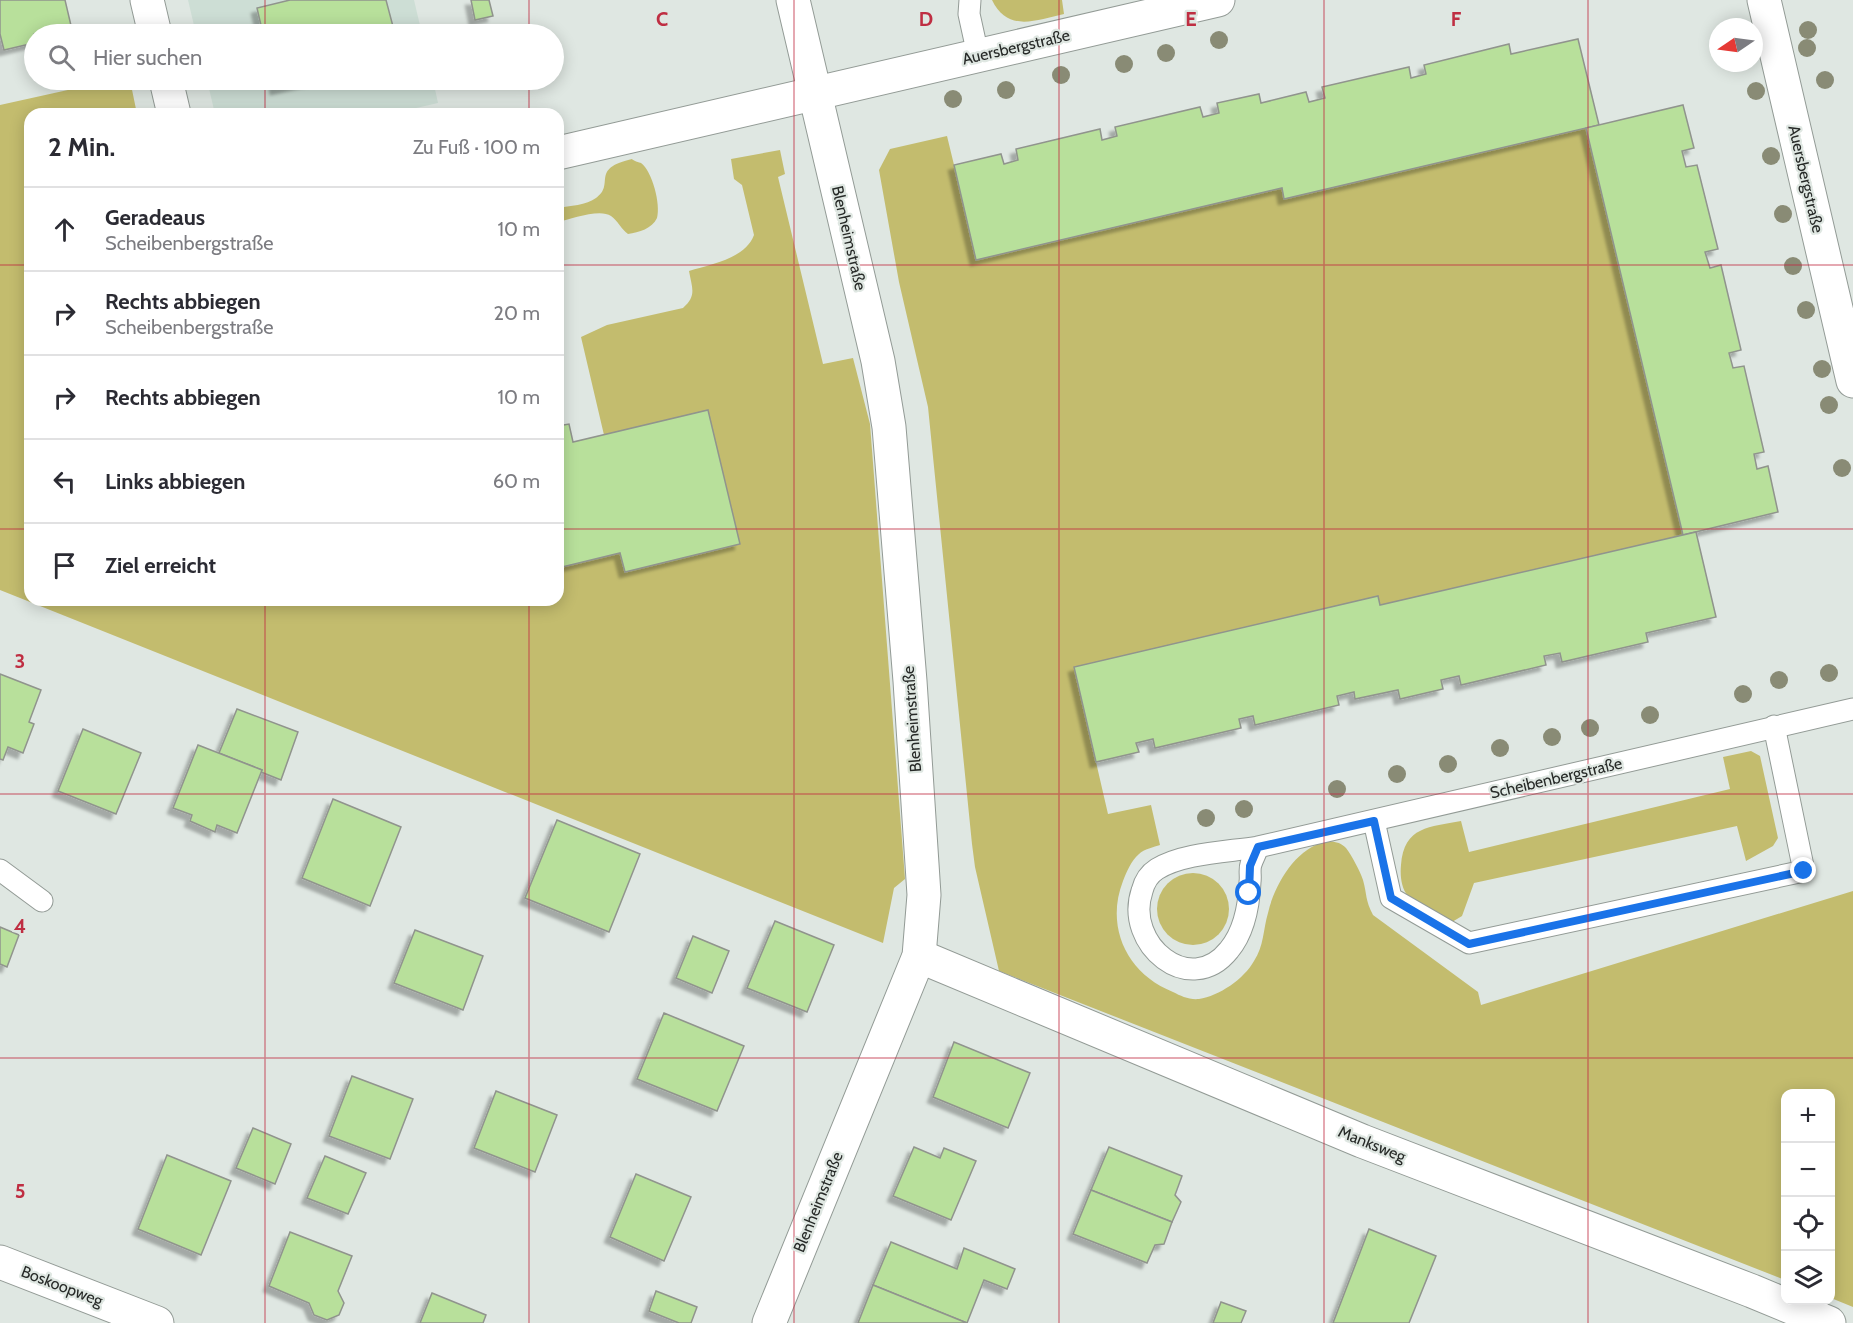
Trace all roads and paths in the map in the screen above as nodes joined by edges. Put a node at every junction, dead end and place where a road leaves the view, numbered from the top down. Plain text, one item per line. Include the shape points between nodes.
1 (147, 0) edge
2 (793, 0) edge
3 (970, 0) edge
4 (1218, 0) edge
5 (1764, 0) edge
6 (153, 24) edge
7 (978, 55) junction
8 (168, 90) edge
9 (815, 94) junction
10 (173, 108) edge
11 (564, 152) edge
12 (1851, 365) edge
13 (1853, 709) edge
14 (1774, 726) junction
15 (1374, 821) junction
16 (1258, 847) junction
17 (0, 870) edge
18 (42, 901) dead end
19 (919, 956) junction
20 (0, 1262) edge
21 (157, 1323) edge
22 (769, 1323) edge
23 (1829, 1323) edge

1 - 6 street
2 - 9 street, Blenheimstraße
3 - 7 lane via 969,14
4 - 7 street, Auersbergstraße
5 - 12 street, Auersbergstraße
7 - 9 street, Auersbergstraße
8 - 10 street
9 - 11 street
9 - 19 street, Blenheimstraße via 878,361 889,427 924,895
13 - 14 lane, Scheibenbergstraße
14 - 15 lane, Scheibenbergstraße
14 - 15 lane via 1804,871 1469,944 1391,898
15 - 16 lane, Scheibenbergstraße
16 - 16 lane, Scheibenbergstraße via 1250,866 1246,915 1229,950 1217,963 1187,969 1155,952 1144,938 1138,919 1139,898 1154,870 1173,861
17 - 18 lane
19 - 22 street, Blenheimstraße
19 - 23 street, Manksweg via 1362,1141
20 - 21 street, Boskoopweg

